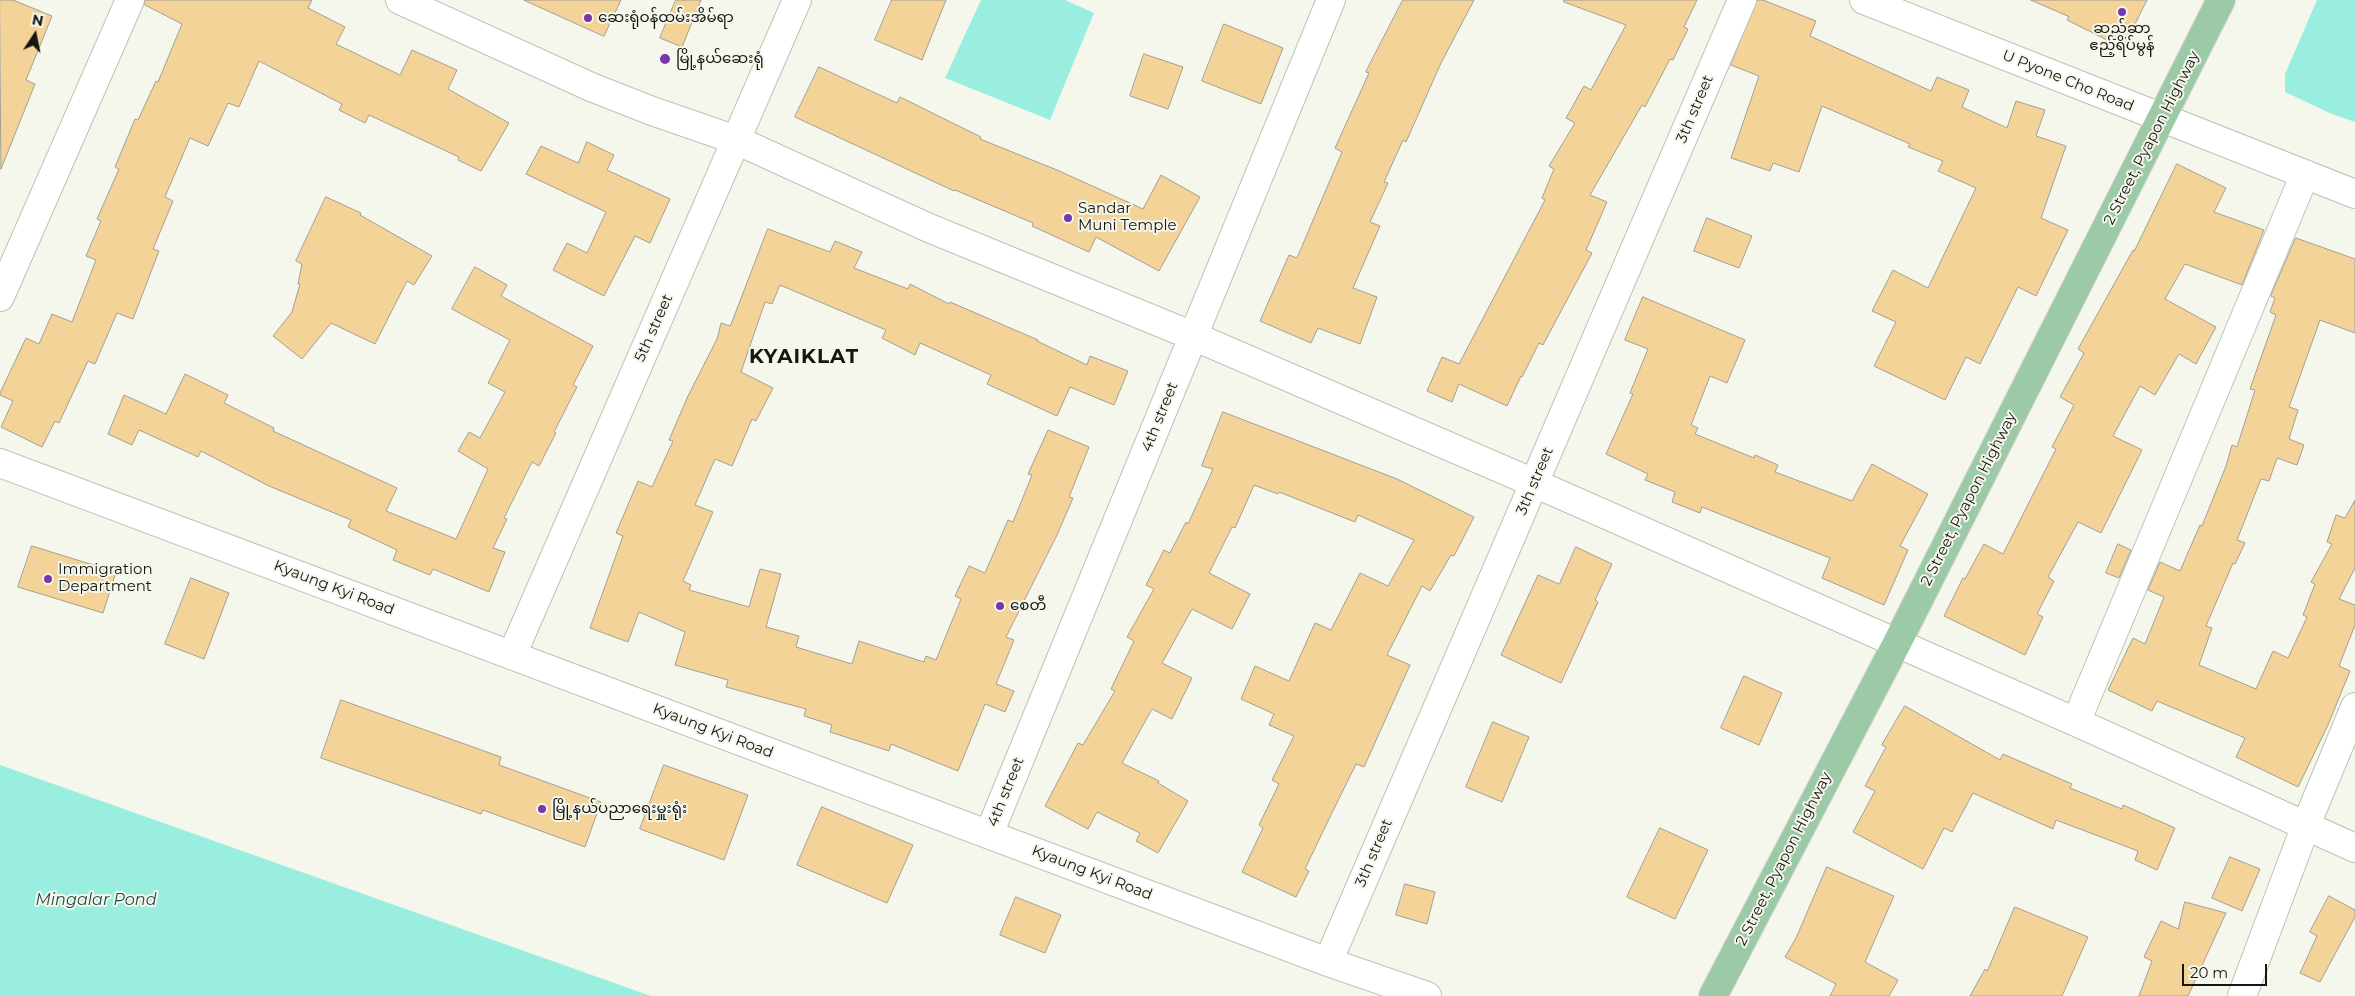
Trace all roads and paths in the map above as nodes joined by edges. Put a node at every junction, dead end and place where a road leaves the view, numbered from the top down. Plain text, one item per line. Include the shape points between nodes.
1 (130, 0) edge
2 (400, 0) edge
3 (797, 0) edge
4 (1332, 0) edge
5 (1742, 0) edge
6 (1864, 0) edge
7 (2221, 0) edge
8 (2162, 119) junction
9 (736, 140) junction
10 (2305, 174) junction
11 (2355, 194) edge
12 (0, 297) edge
13 (1193, 336) junction
14 (0, 463) edge
15 (1534, 483) junction
16 (1897, 643) junction
17 (512, 655) junction
18 (2355, 707) edge
19 (2076, 722) junction
20 (2306, 825) junction
21 (989, 834) junction
22 (2355, 848) edge
23 (1328, 962) junction
24 (1427, 996) edge
25 (1714, 996) edge
26 (2242, 996) edge

1 - 12 street
2 - 9 street via 591,87
3 - 9 street, 5th street
4 - 13 street, 4th street
5 - 15 street, 3th street
6 - 8 street, U Pyone Cho Road
7 - 8 main road, 2 Street, Pyapon Highway
8 - 10 street, U Pyone Cho Road
8 - 16 main road, 2 Street, Pyapon Highway
9 - 13 street via 929,228
9 - 17 street, 5th street
10 - 11 street, U Pyone Cho Road
10 - 19 street
13 - 15 street
13 - 21 street, 4th street
14 - 17 street, Kyaung Kyi Road
15 - 16 street
15 - 23 street, 3th street
16 - 19 street
16 - 25 main road, 2 Street, Pyapon Highway
17 - 21 street, Kyaung Kyi Road
18 - 20 street
19 - 20 street
20 - 22 street
20 - 26 street
21 - 23 street, Kyaung Kyi Road
23 - 24 street, Kyaung Kyi Road

